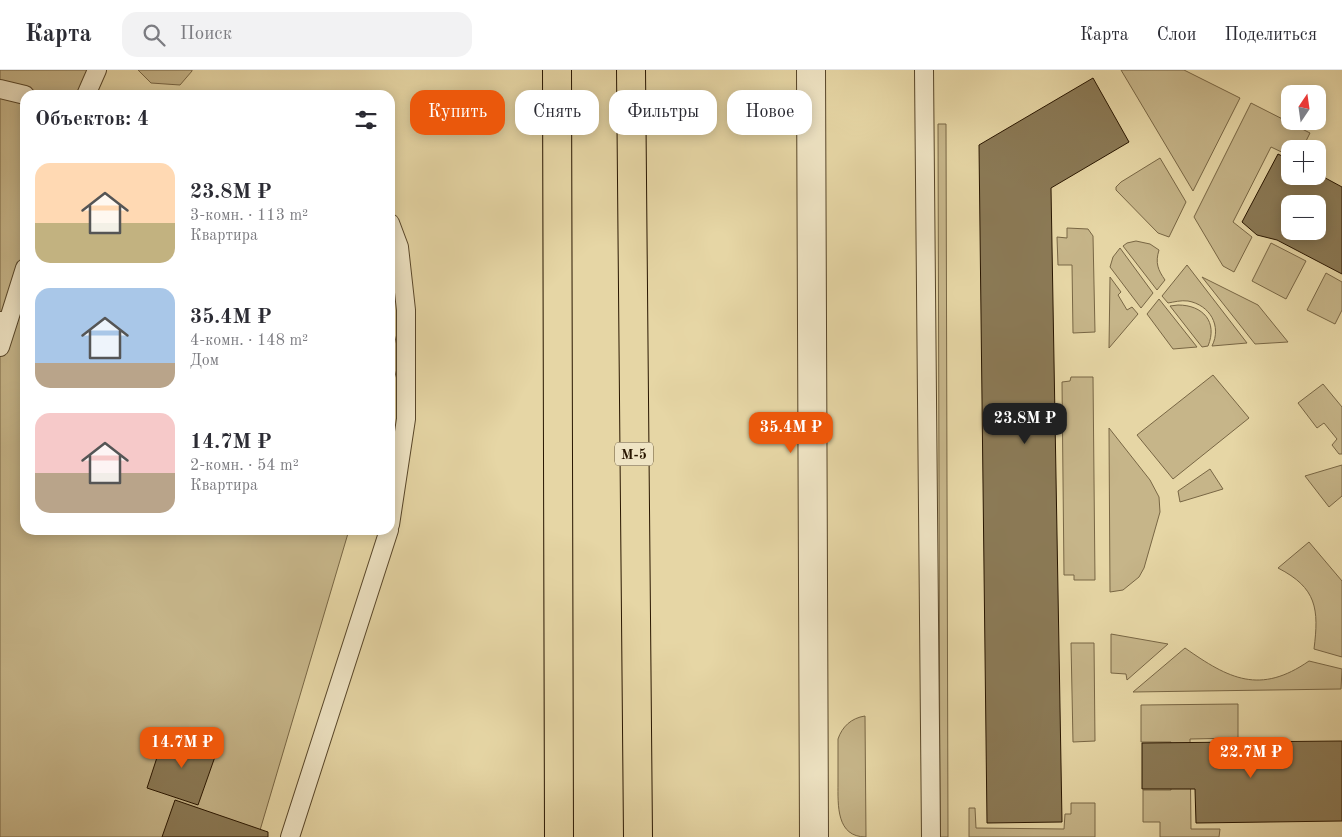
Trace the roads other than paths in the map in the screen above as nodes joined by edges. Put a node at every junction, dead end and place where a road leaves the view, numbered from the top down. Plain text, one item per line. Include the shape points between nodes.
1 (97, 70) edge
2 (557, 70) edge
3 (631, 70) edge
4 (811, 70) edge
5 (927, 71) edge
6 (0, 89) edge
7 (88, 90) edge
8 (20, 95) edge
9 (395, 236) edge
10 (20, 281) edge
11 (4, 321) edge
12 (0, 348) edge
13 (395, 492) edge
14 (386, 535) edge
15 (290, 837) edge
16 (559, 837) edge
17 (638, 837) edge
18 (814, 837) edge
19 (931, 837) edge

1 - 7 lane
2 - 16 highway
3 - 17 highway, М-5
4 - 18 street
5 - 19 lane
6 - 8 lane
9 - 13 lane via 406,310 406,419
10 - 11 lane
11 - 12 lane
14 - 15 lane

